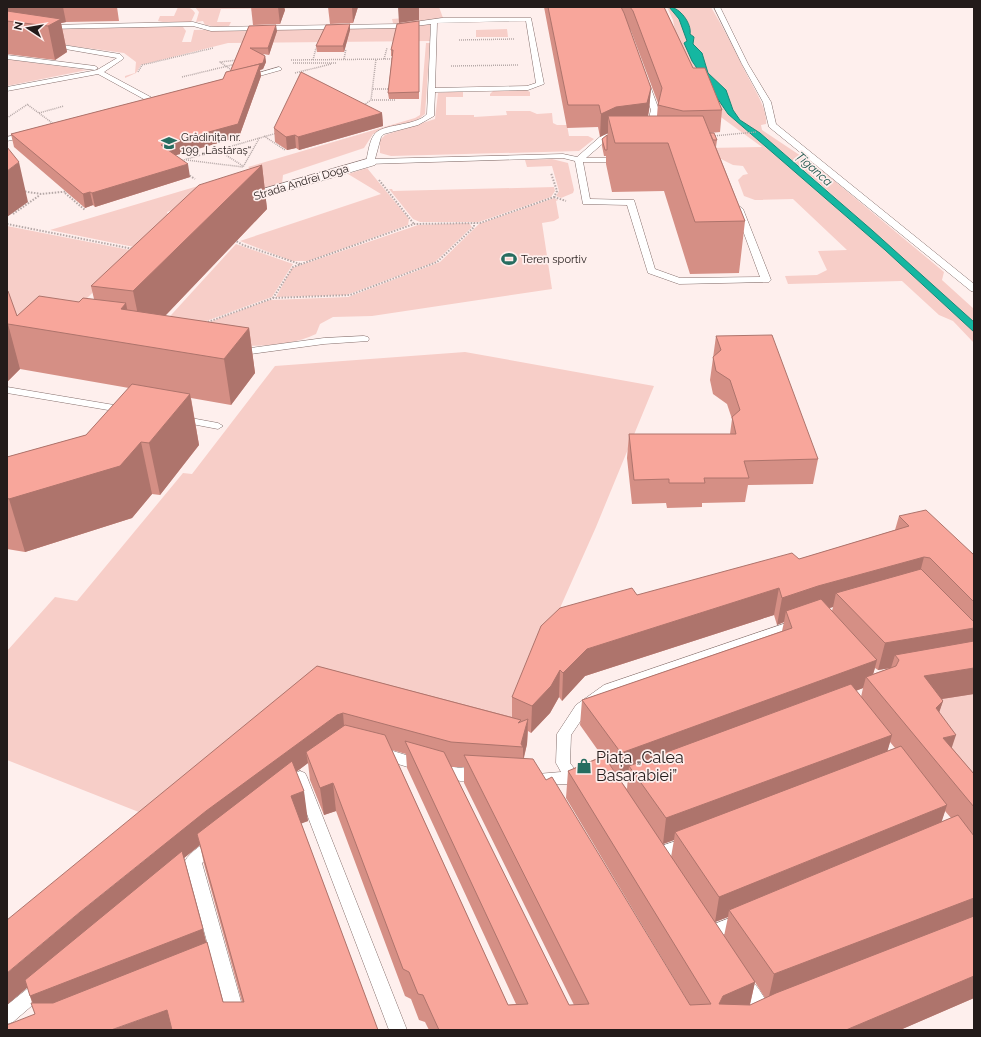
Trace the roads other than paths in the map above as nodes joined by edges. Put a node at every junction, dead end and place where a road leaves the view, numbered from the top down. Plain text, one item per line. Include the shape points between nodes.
1 (717, 7) edge
2 (434, 22) junction
3 (35, 28) dead end
4 (39, 44) edge
5 (7, 57) edge
6 (279, 69) dead end
7 (101, 71) junction
8 (642, 75) edge
9 (240, 79) edge
10 (7, 89) edge
11 (431, 90) junction
12 (139, 105) edge
13 (58, 126) edge
14 (627, 130) edge
15 (650, 130) edge
16 (7, 140) edge
17 (633, 159) edge
18 (579, 160) junction
19 (367, 162) junction
20 (737, 202) edge
21 (223, 205) edge
22 (974, 289) edge
23 (364, 339) dead end
24 (223, 353) edge
25 (7, 390) edge
26 (116, 408) junction
27 (138, 412) edge
28 (167, 417) edge
29 (105, 420) edge
30 (218, 426) dead end
31 (811, 620) edge
32 (594, 771) edge
33 (496, 777) edge
34 (403, 778) edge
35 (518, 778) edge
36 (572, 778) junction
37 (276, 796) edge
38 (228, 833) edge
39 (703, 837) edge
40 (650, 841) edge
41 (658, 854) junction
42 (667, 867) edge
43 (754, 915) edge
44 (710, 933) edge
45 (732, 966) edge
46 (55, 976) edge
47 (763, 1012) edge
48 (7, 1016) edge
49 (240, 1030) edge
50 (398, 1030) edge

1 - 22 lane via 767,102 772,125
2 - 3 lane via 400,26 211,29 193,24
2 - 11 lane
2 - 11 lane via 529,18 540,84
4 - 7 lane via 120,56 120,60
5 - 7 lane
6 - 9 lane
7 - 10 lane
7 - 12 lane via 115,81 158,100
8 - 15 lane via 655,110
11 - 19 lane via 431,114 428,118 380,132
13 - 16 lane
14 - 18 lane via 605,137
17 - 18 lane
18 - 19 lane via 563,156
18 - 20 lane via 586,202 631,202 651,271 679,281 766,280
19 - 21 street, Strada Andrei Doga
23 - 24 lane
25 - 26 lane
26 - 27 lane
26 - 29 lane
28 - 30 lane
31 - 36 lane via 609,689 580,709 564,734 563,763
32 - 36 lane
33 - 34 lane via 455,781 386,755
35 - 36 lane via 549,786
37 - 50 lane via 306,772
38 - 49 lane via 187,866 213,962
39 - 41 lane
40 - 41 lane
41 - 42 lane
43 - 44 lane
45 - 47 lane
46 - 48 lane

